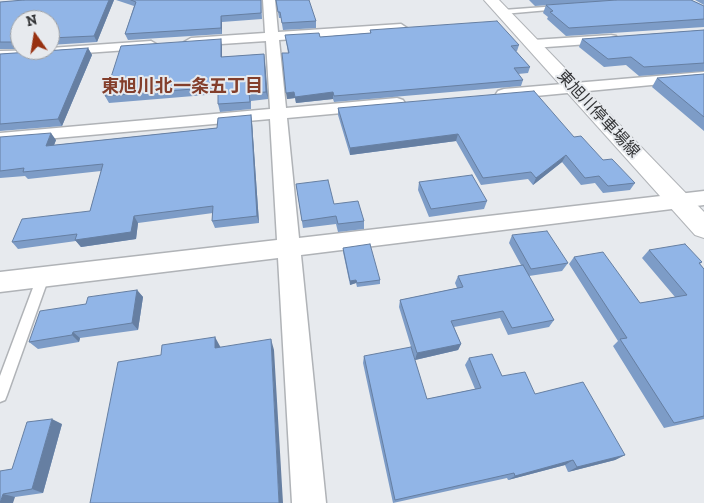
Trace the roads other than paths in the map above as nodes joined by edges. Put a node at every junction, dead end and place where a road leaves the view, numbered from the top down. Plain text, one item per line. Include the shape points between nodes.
1 (270, 0) edge
2 (570, 8) edge
3 (499, 14) edge
4 (411, 27) edge
5 (272, 36) junction
6 (628, 38) edge
7 (533, 44) junction
8 (0, 55) edge
9 (704, 76) edge
10 (573, 88) junction
11 (485, 95) edge
12 (417, 101) edge
13 (280, 113) junction
14 (0, 138) edge
15 (704, 198) edge
16 (679, 201) junction
17 (704, 228) edge
18 (289, 248) junction
19 (43, 277) junction
20 (0, 282) edge
21 (0, 395) edge
22 (309, 503) edge

1 - 5 street
2 - 3 lane
3 - 7 main road, 東旭川停車場線
4 - 5 street
5 - 8 street
5 - 13 street
6 - 7 street
7 - 10 main road, 東旭川停車場線
9 - 10 street
10 - 11 street
10 - 16 main road, 東旭川停車場線
12 - 13 street
13 - 14 street
13 - 18 street
15 - 16 street
16 - 17 main road, 東旭川停車場線
16 - 18 street
18 - 19 street
18 - 22 street
19 - 20 street
19 - 21 lane

